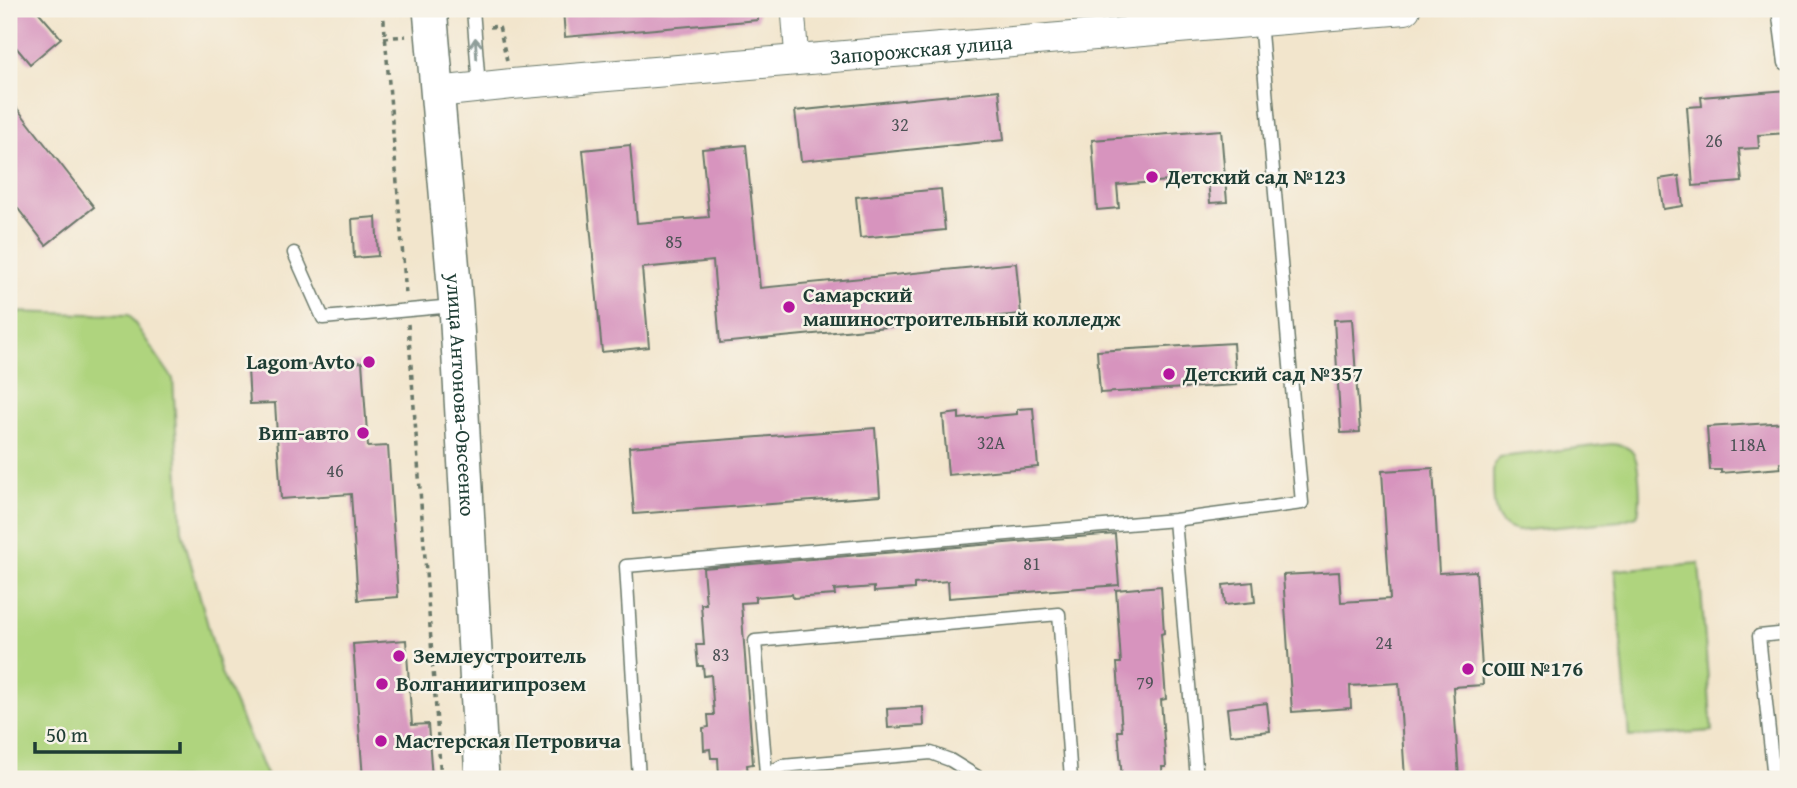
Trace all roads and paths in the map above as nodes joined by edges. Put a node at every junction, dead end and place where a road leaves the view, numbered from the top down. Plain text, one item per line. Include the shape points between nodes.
1 (383, 9) edge
2 (430, 9) edge
3 (473, 9) edge
4 (793, 9) edge
5 (1405, 9) edge
6 (1778, 9) edge
7 (1375, 10) edge
8 (1130, 21) edge
9 (1259, 21) junction
10 (797, 60) junction
11 (1784, 63) dead end
12 (479, 87) junction
13 (437, 92) junction
14 (294, 253) dead end
15 (456, 306) junction
16 (407, 310) junction
17 (1175, 520) junction
18 (1788, 633) edge
19 (762, 776) edge
20 (441, 779) edge
21 (482, 779) edge
22 (639, 779) edge
23 (981, 779) edge
24 (1071, 779) edge
25 (1197, 779) edge
26 (1774, 779) edge

1 - 16 path
2 - 13 main road, улица Антонова-Овсеенко
12 -> 3 lane
4 - 10 street
5 - 7 street, Запорожская улица
6 - 11 lane
7 - 9 street, Запорожская улица
8 - 9 street, Запорожская улица
8 - 10 street, Запорожская улица
9 - 17 lane via 1301,503
10 - 12 street, Запорожская улица
12 - 13 street, Запорожская улица
13 - 15 main road, улица Антонова-Овсеенко
14 - 16 lane via 323,318
15 - 16 lane
15 - 21 main road, улица Антонова-Овсеенко
16 - 20 path
17 - 22 lane via 626,566
17 - 25 lane
18 - 26 lane via 1759,636
19 - 23 lane via 782,766 931,753
19 - 24 lane via 755,641 1059,614

